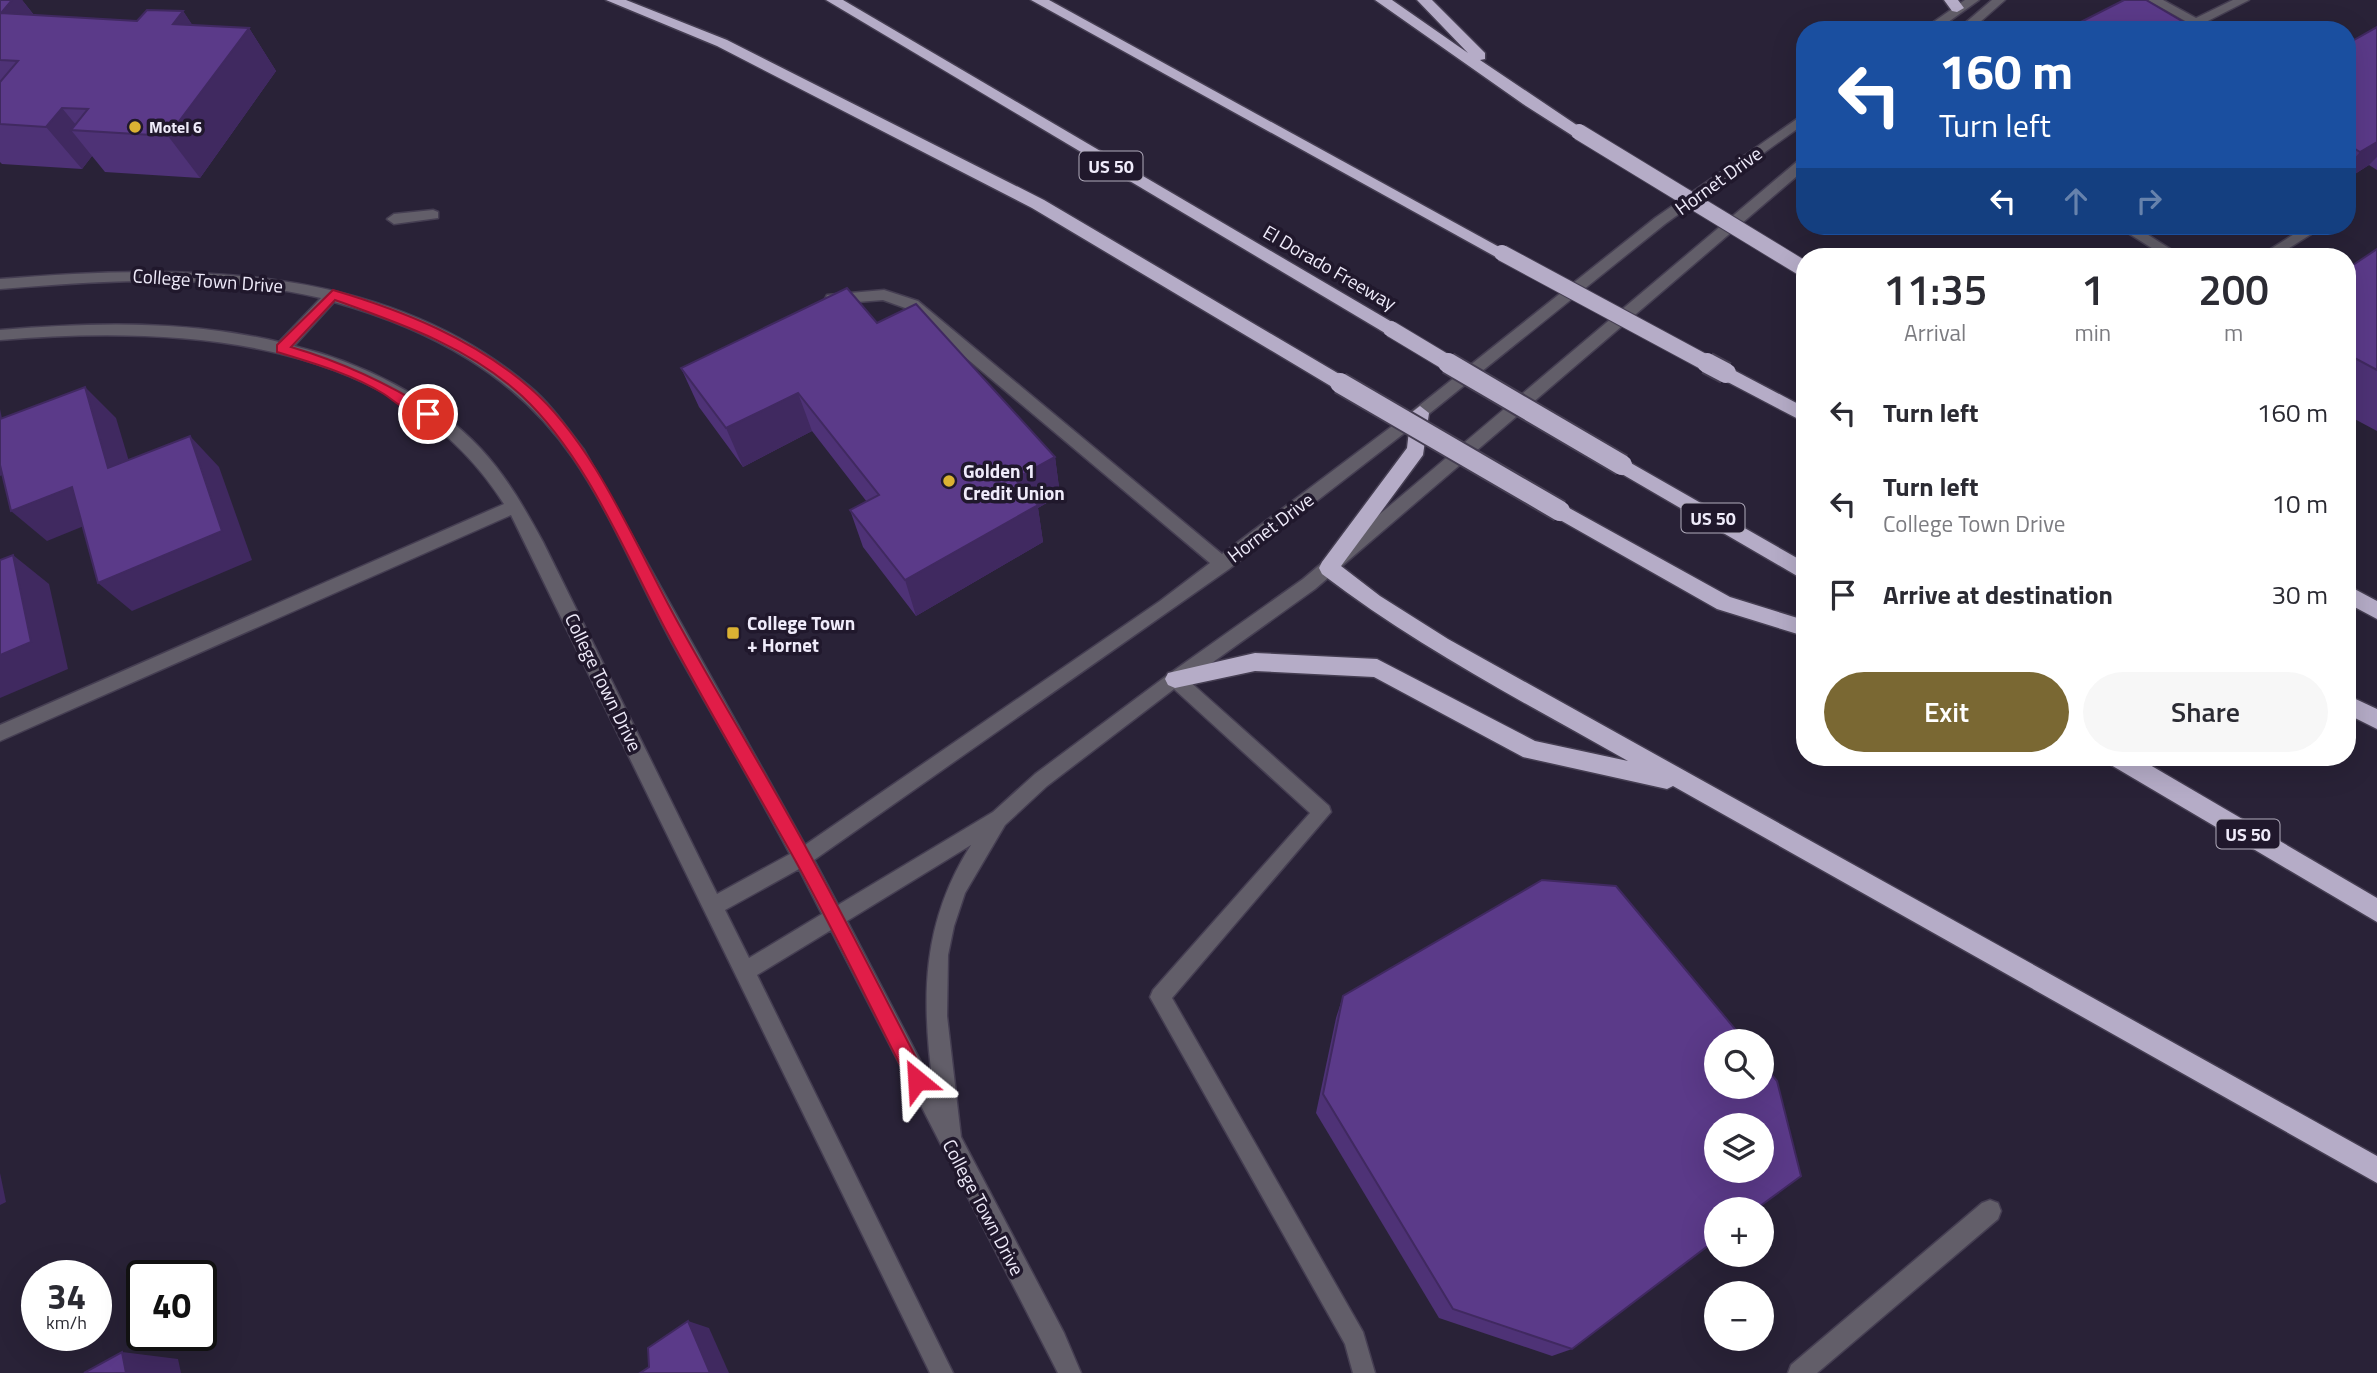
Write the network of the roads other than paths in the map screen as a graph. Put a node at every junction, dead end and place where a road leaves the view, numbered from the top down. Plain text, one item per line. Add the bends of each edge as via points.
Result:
1 (613, 0) edge
2 (833, 0) edge
3 (1038, 0) edge
4 (1382, 0) edge
5 (1424, 0) edge
6 (1973, 0) edge
7 (1999, 0) edge
8 (2154, 0) edge
9 (2243, 0) edge
10 (1954, 4) edge
11 (1937, 21) edge
12 (1974, 21) edge
13 (2192, 21) edge
14 (2200, 21) edge
15 (1528, 101) junction
16 (1796, 124) edge
17 (1796, 170) edge
18 (433, 215) dead end
19 (394, 219) dead end
20 (2139, 235) edge
21 (2302, 235) edge
22 (2161, 248) edge
23 (2280, 248) edge
24 (1796, 264) edge
25 (0, 284) edge
26 (333, 294) junction
27 (830, 299) edge
28 (0, 335) edge
29 (282, 349) junction
30 (1796, 411) edge
31 (1420, 414) junction
32 (515, 506) junction
33 (1223, 564) junction
34 (1796, 567) edge
35 (1329, 568) junction
36 (2356, 598) edge
37 (2377, 611) edge
38 (1796, 626) edge
39 (1175, 679) junction
40 (2356, 709) edge
41 (2377, 720) edge
42 (0, 733) edge
43 (2132, 766) edge
44 (1689, 784) junction
45 (1000, 818) junction
46 (803, 857) junction
47 (714, 906) junction
48 (2377, 911) edge
49 (834, 918) junction
50 (747, 970) junction
51 (953, 1149) junction
52 (2377, 1170) edge
53 (1990, 1211) dead end
54 (942, 1373) edge
55 (1070, 1373) edge
56 (1364, 1373) edge
57 (1799, 1373) edge

1 - 38 highway, bridge via 722,43 1038,204 1724,603
2 - 34 highway, El Dorado Freeway / US 50, bridge
3 - 30 highway, bridge
4 - 15 highway
5 - 15 highway
6 - 10 street
7 - 12 street
8 - 13 street
9 - 14 street
10 - 11 street
15 - 24 highway, bridge
16 - 31 street, Hornet Drive via 1660,221
17 - 35 street, Hornet Drive
18 - 19 street
20 - 22 street
21 - 23 street
25 - 26 street, College Town Drive via 112,274 180,275 282,284
26 - 29 street
26 - 46 street, College Town Drive via 461,345 497,368 555,423 604,497 674,632
27 - 33 street via 884,295 913,305
28 - 29 street, College Town Drive via 56,328 146,327 235,337
29 - 32 street, College Town Drive via 328,363 428,414 464,443
31 - 33 street, Hornet Drive
31 - 35 highway via 1416,450
32 - 42 street
32 - 47 street, College Town Drive
33 - 46 street, Hornet Drive
35 - 39 street, Hornet Drive
35 - 44 highway via 1441,645
36 - 37 highway
39 - 44 highway via 1255,662 1377,668 1531,750
39 - 45 street, Hornet Drive via 1041,780
39 - 56 street via 1322,812 1160,998 1355,1340
40 - 41 highway
43 - 48 highway, US 50
44 - 52 highway
45 - 49 street, Hornet Drive
45 - 51 street via 952,900 941,945 935,1024
46 - 47 street, Hornet Drive
46 - 49 street, College Town Drive
47 - 50 street, College Town Drive
49 - 50 street, Hornet Drive
49 - 51 street, College Town Drive
50 - 54 street, College Town Drive
51 - 55 street, College Town Drive
53 - 57 street

